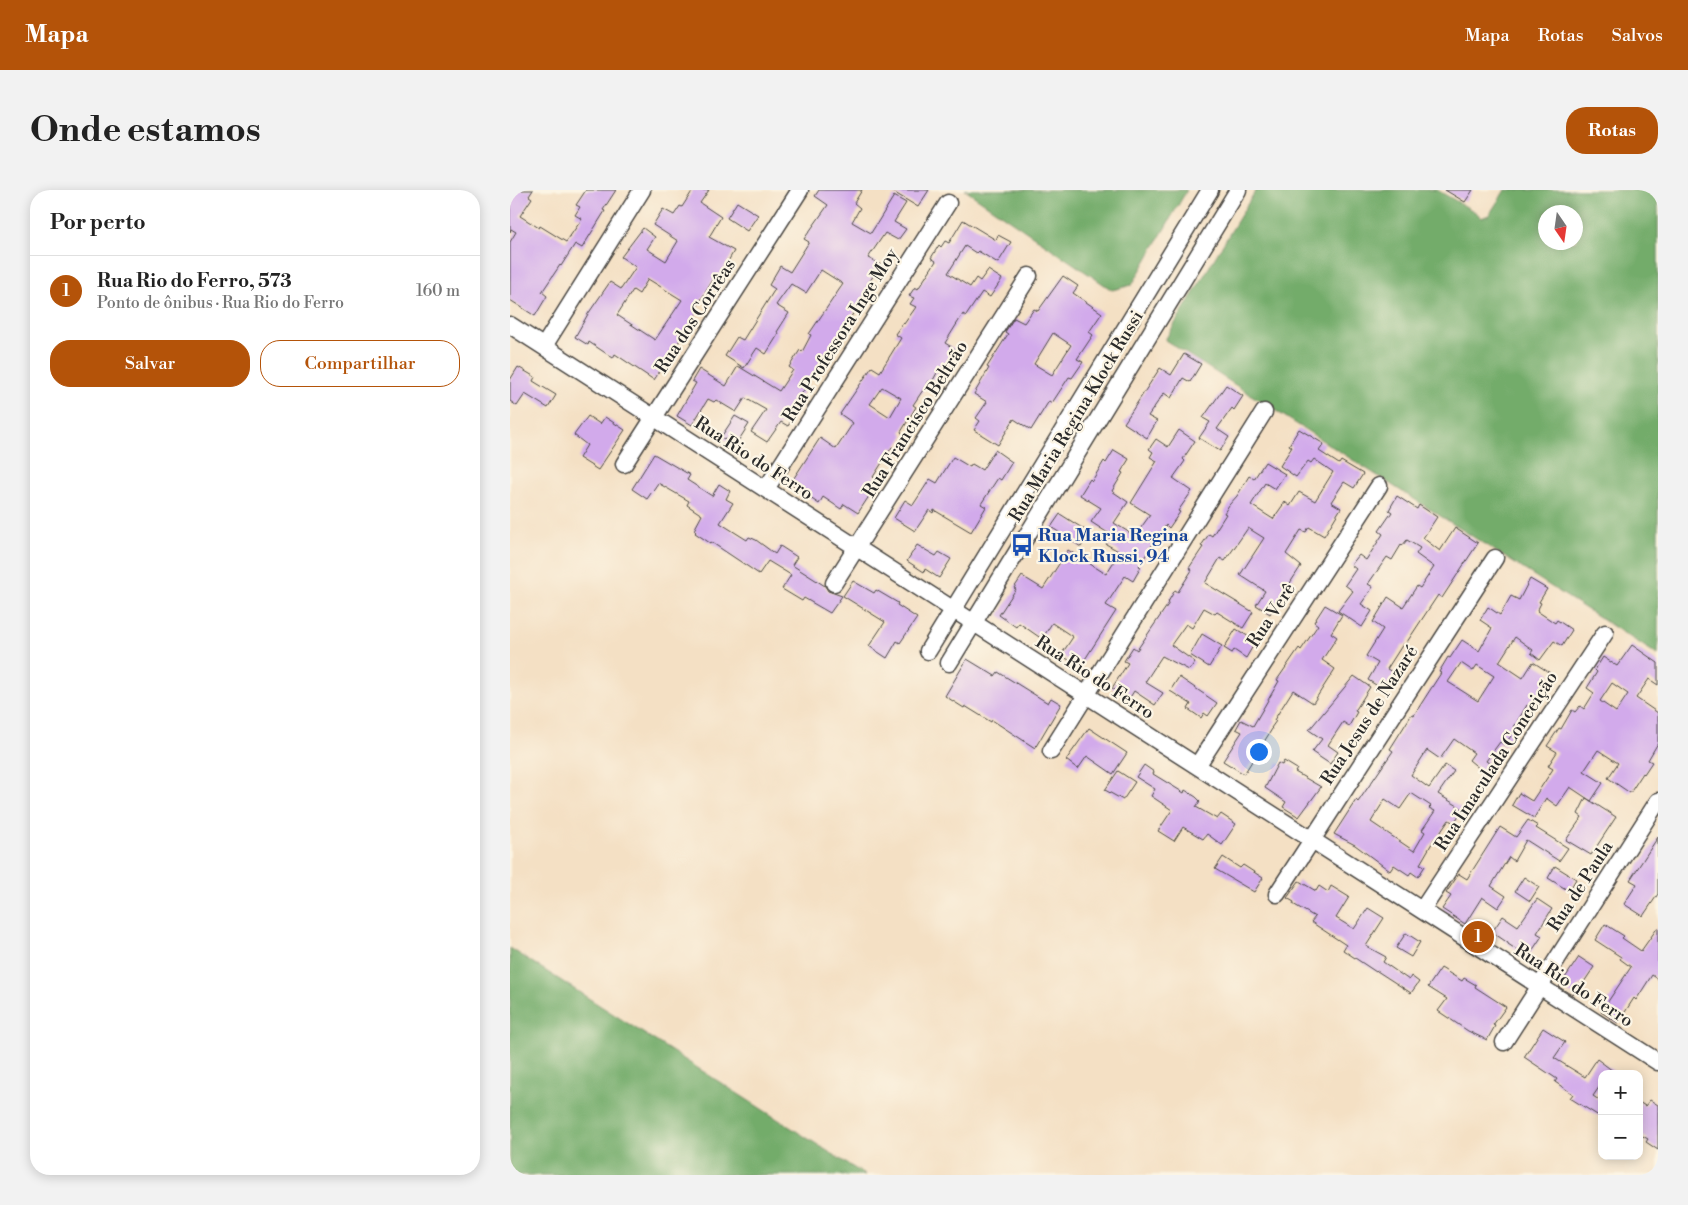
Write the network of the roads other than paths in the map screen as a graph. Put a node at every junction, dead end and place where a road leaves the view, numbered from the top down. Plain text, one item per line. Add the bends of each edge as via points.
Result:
1 (642, 190) edge
2 (800, 190) edge
3 (1210, 190) edge
4 (1238, 190) edge
5 (948, 203) dead end
6 (1029, 276) dead end
7 (510, 325) edge
8 (544, 346) junction
9 (1264, 412) dead end
10 (654, 417) junction
11 (624, 464) dead end
12 (1380, 486) dead end
13 (766, 489) junction
14 (857, 548) junction
15 (1495, 558) dead end
16 (834, 583) dead end
17 (954, 610) junction
18 (974, 623) junction
19 (1604, 633) dead end
20 (928, 651) dead end
21 (949, 663) dead end
22 (1086, 695) junction
23 (1051, 751) dead end
24 (1197, 766) junction
25 (1658, 801) edge
26 (1312, 840) junction
27 (1277, 894) dead end
28 (1422, 910) junction
29 (1540, 986) junction
30 (1504, 1042) dead end
31 (1656, 1056) edge

1 - 8 street
2 - 10 street, Rua dos Corrêas
3 - 17 street, Rua Maria Regina Klock Russi
4 - 18 street, Rua Maria Regina Klock Russi
5 - 13 street, Rua Professora Inge Moy
6 - 14 street, Rua Francisco Beltrão
7 - 8 street, Rua Rio do Ferro
8 - 10 street, Rua Rio do Ferro
9 - 22 street
10 - 11 street, Rua dos Corrêas
10 - 13 street, Rua Rio do Ferro
12 - 24 street, Rua Verê
13 - 14 street, Rua Rio do Ferro
14 - 16 street, Rua Francisco Beltrão
14 - 17 street, Rua Rio do Ferro
15 - 26 street, Rua Jesus de Nazaré
17 - 18 street, Rua Rio do Ferro
17 - 20 street, Rua Maria Regina Klock Russi
18 - 21 street, Rua Maria Regina Klock Russi
18 - 22 street, Rua Rio do Ferro
19 - 28 street, Rua Imaculada Conceição
22 - 23 street
22 - 24 street, Rua Rio do Ferro
24 - 26 street, Rua Rio do Ferro
25 - 29 street, Rua de Paula
26 - 27 street, Rua Jesus de Nazaré
26 - 28 street, Rua Rio do Ferro
28 - 29 street, Rua Rio do Ferro
29 - 30 street, Rua de Paula
29 - 31 street, Rua Rio do Ferro

